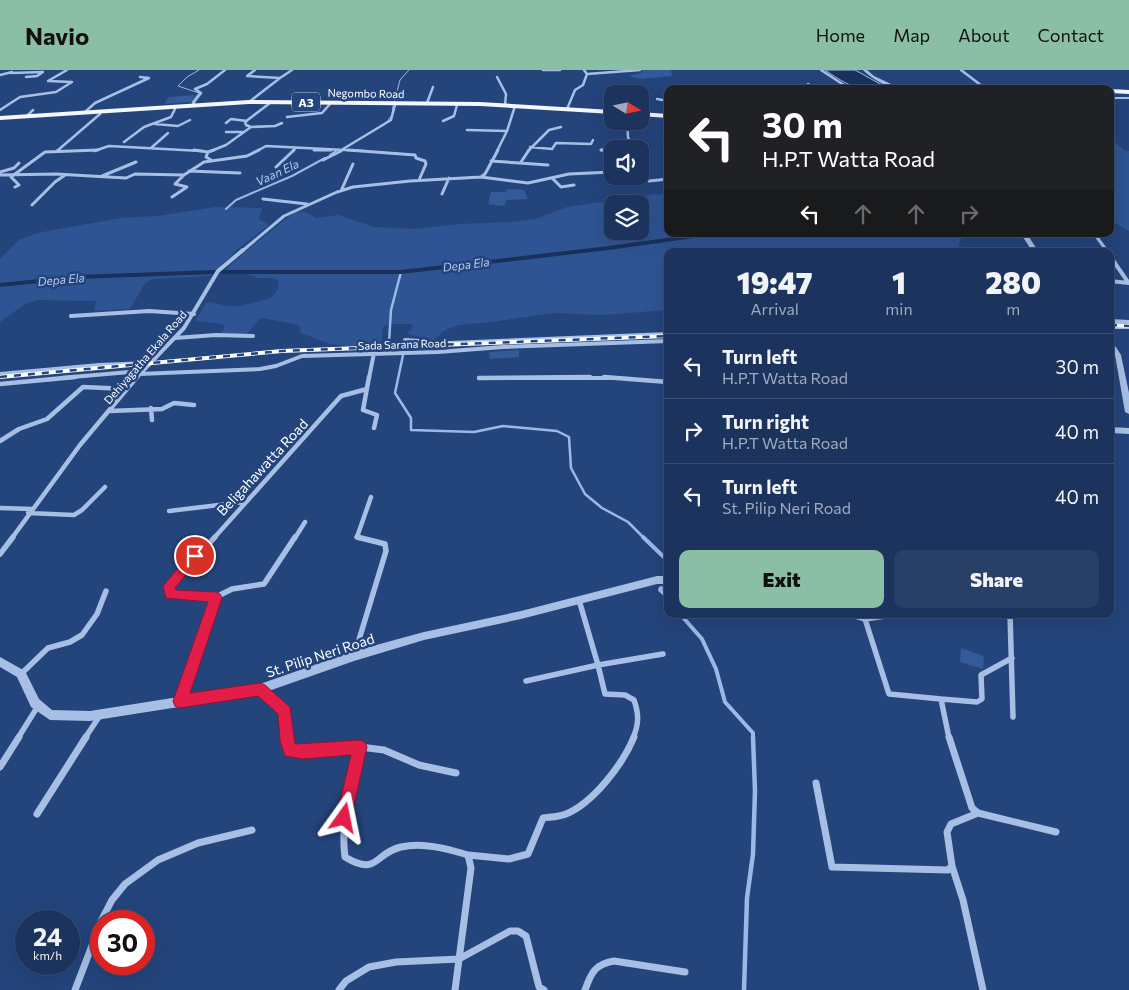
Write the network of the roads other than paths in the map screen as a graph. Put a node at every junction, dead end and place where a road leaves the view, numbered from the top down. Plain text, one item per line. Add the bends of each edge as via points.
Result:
1 (15, 70) edge
2 (67, 70) edge
3 (225, 70) edge
4 (255, 70) edge
5 (292, 70) edge
6 (543, 70) edge
7 (560, 70) edge
8 (584, 70) edge
9 (640, 70) edge
10 (821, 70) edge
11 (865, 70) edge
12 (961, 70) edge
13 (10, 73) junction
14 (587, 74) junction
15 (0, 75) edge
16 (26, 77) dead end
17 (140, 77) dead end
18 (497, 77) dead end
19 (280, 78) junction
20 (844, 85) edge
21 (891, 85) edge
22 (979, 85) edge
23 (433, 87) dead end
24 (1114, 92) edge
25 (1129, 93) edge
26 (1114, 98) edge
27 (1129, 98) edge
28 (657, 99) dead end
29 (664, 100) edge
30 (248, 102) junction
31 (270, 103) junction
32 (427, 103) junction
33 (330, 104) junction
34 (194, 105) junction
35 (395, 105) junction
36 (457, 105) junction
37 (505, 105) junction
38 (515, 106) junction
39 (175, 109) junction
40 (567, 109) junction
41 (0, 110) edge
42 (33, 110) dead end
43 (604, 112) edge
44 (604, 112) edge
45 (84, 113) junction
46 (100, 114) junction
47 (28, 115) junction
48 (649, 115) edge
49 (664, 116) edge
50 (287, 117) dead end
51 (1, 119) edge
52 (190, 120) dead end
53 (247, 121) junction
54 (443, 121) dead end
55 (226, 123) dead end
56 (282, 123) dead end
57 (152, 124) junction
58 (561, 126) dead end
59 (251, 127) junction
60 (467, 130) dead end
61 (507, 131) junction
62 (226, 132) dead end
63 (243, 132) junction
64 (168, 133) dead end
65 (593, 140) dead end
66 (124, 142) dead end
67 (530, 146) junction
68 (150, 148) junction
69 (295, 148) junction
70 (343, 149) junction
71 (57, 151) junction
72 (208, 152) junction
73 (323, 160) dead end
74 (212, 161) junction
75 (490, 161) junction
76 (136, 162) dead end
77 (521, 162) junction
78 (19, 163) dead end
79 (353, 164) dead end
80 (548, 165) dead end
81 (276, 167) dead end
82 (189, 171) junction
83 (604, 172) edge
84 (240, 173) dead end
85 (0, 174) edge
86 (14, 174) junction
87 (66, 174) junction
88 (184, 175) junction
89 (102, 176) junction
90 (481, 177) junction
91 (449, 178) junction
92 (552, 178) junction
93 (664, 179) edge
94 (419, 180) junction
95 (649, 181) dead end
96 (574, 185) dead end
97 (15, 187) dead end
98 (341, 190) junction
99 (442, 194) dead end
100 (172, 197) dead end
101 (263, 199) dead end
102 (307, 204) junction
103 (32, 205) dead end
104 (1026, 237) edge
105 (1097, 237) edge
106 (1033, 248) edge
107 (1104, 248) edge
108 (1114, 262) edge
109 (1114, 281) edge
110 (1128, 283) edge
111 (194, 314) junction
112 (71, 316) dead end
113 (1114, 321) edge
114 (1129, 322) edge
115 (1114, 327) edge
116 (1129, 327) edge
117 (664, 334) edge
118 (253, 336) dead end
119 (174, 338) junction
120 (405, 340) dead end
121 (664, 341) edge
122 (1114, 348) edge
123 (374, 353) junction
124 (148, 363) junction
125 (140, 372) junction
126 (0, 374) edge
127 (479, 378) dead end
128 (664, 382) edge
129 (0, 384) edge
130 (127, 389) junction
131 (367, 389) junction
132 (194, 405) dead end
133 (151, 408) junction
134 (109, 411) junction
135 (1129, 412) edge
136 (152, 420) dead end
137 (374, 428) dead end
138 (1114, 430) edge
139 (1129, 430) edge
140 (0, 441) edge
141 (105, 488) dead end
142 (370, 497) dead end
143 (245, 502) junction
144 (0, 508) edge
145 (30, 511) junction
146 (169, 511) dead end
147 (305, 522) dead end
148 (0, 554) edge
149 (664, 580) edge
150 (106, 591) dead end
151 (216, 598) junction
152 (579, 600) junction
153 (862, 618) edge
154 (872, 618) edge
155 (1010, 618) edge
156 (865, 619) junction
157 (663, 654) dead end
158 (354, 656) junction
159 (1012, 658) junction
160 (0, 662) edge
161 (598, 665) junction
162 (21, 674) junction
163 (526, 681) dead end
164 (260, 689) junction
165 (941, 700) junction
166 (180, 701) junction
167 (38, 706) junction
168 (102, 714) junction
169 (1013, 717) dead end
170 (360, 747) junction
171 (0, 767) edge
172 (456, 773) dead end
173 (816, 784) dead end
174 (978, 813) junction
175 (37, 814) dead end
176 (252, 830) dead end
177 (1056, 832) dead end
178 (468, 855) junction
179 (952, 866) junction
180 (107, 910) edge
181 (90, 950) edge
182 (459, 958) junction
183 (685, 972) dead end
184 (75, 990) edge
185 (339, 990) edge
186 (454, 990) edge
187 (544, 990) edge
188 (585, 990) edge
189 (983, 990) edge

1 - 13 street
2 - 41 street via 48,80 72,82 67,86 49,95 25,95
3 - 34 street via 195,89 202,93
4 - 19 street via 248,76
5 - 19 street
6 - 7 street
8 - 14 street
9 - 14 street
10 - 20 street
11 - 21 street
12 - 22 street
13 - 15 street
13 - 16 street via 43,72
14 - 40 street via 584,85 575,90
17 - 45 street via 149,78 95,102
18 - 37 street via 506,90 508,99
19 - 30 street
23 - 32 street
24 - 25 highway
26 - 27 street
28 - 29 street
30 - 32 highway, Negombo Road / A3
30 - 34 highway, Negombo Road / A3
31 - 33 highway, Negombo Road / A3
31 - 39 highway, Negombo Road / A3
31 - 53 street
32 - 37 highway, Negombo Road / A3
33 - 35 highway, Negombo Road / A3
33 - 50 street via 322,113
34 - 45 highway, Negombo Road / A3
35 - 36 highway, Negombo Road / A3
35 - 70 street via 391,120
36 - 38 highway, Negombo Road / A3
36 - 54 street via 454,116
37 - 38 highway, Negombo Road / A3
38 - 40 highway, Negombo Road / A3
38 - 44 highway, Negombo Road / A3
38 - 61 street
39 - 46 highway, Negombo Road / A3
39 - 57 street via 171,117
40 - 43 highway, Negombo Road / A3
42 - 47 street
45 - 47 highway, Negombo Road / A3
46 - 51 highway, Negombo Road / A3
46 - 71 street
47 - 51 highway, Negombo Road / A3
48 - 49 highway
52 - 57 street via 178,126
53 - 55 street via 231,119
53 - 59 street via 245,124
56 - 59 street
57 - 66 street
58 - 67 street via 546,131
59 - 63 street
60 - 61 street
61 - 75 street
62 - 63 street
63 - 72 street via 226,145
64 - 68 street
65 - 67 street via 591,144 556,143 552,149
67 - 77 street
68 - 71 street
68 - 72 street
69 - 70 street
69 - 74 street via 263,147 247,156
69 - 81 street
70 - 73 street
70 - 94 street via 415,155 426,164
71 - 86 street via 42,152
72 - 74 street via 206,157
74 - 82 street
75 - 77 street
75 - 90 street
76 - 89 street
77 - 80 street
78 - 85 street
79 - 98 street
82 - 84 street
82 - 88 street
83 - 92 street, Dehiyagatha Ekala Road
85 - 86 street
86 - 87 street
86 - 97 street via 11,179 19,185
87 - 89 street
87 - 103 street via 53,182 42,198
88 - 89 street
88 - 100 street via 175,184 187,187
90 - 91 street, Dehiyagatha Ekala Road
90 - 92 street, Dehiyagatha Ekala Road via 528,183
91 - 94 street, Dehiyagatha Ekala Road
91 - 99 street
92 - 96 street via 562,187
93 - 95 street
94 - 98 street, Dehiyagatha Ekala Road
98 - 102 street, Dehiyagatha Ekala Road
101 - 102 street
102 - 111 street, Dehiyagatha Ekala Road via 284,216 218,271
104 - 106 street
105 - 107 street
108 - 110 street
109 - 110 street
111 - 112 street via 149,311
111 - 119 street, Dehiyagatha Ekala Road
113 - 114 street
115 - 116 street
117 - 120 street via 450,343
118 - 119 street
119 - 124 street, Dehiyagatha Ekala Road
121 - 123 street, Sada Sarana Road
122 - 135 street
123 - 125 street, Sada Sarana Road via 302,356 260,369
123 - 131 street
124 - 125 street, Dehiyagatha Ekala Road
124 - 126 street
125 - 129 street, Sada Sarana Road
125 - 130 street, Dehiyagatha Ekala Road
127 - 128 street via 603,377
130 - 134 street, Dehiyagatha Ekala Road
130 - 140 street via 82,387 47,419 19,429
131 - 137 street via 363,410 376,415
131 - 143 street, Beligahawatta Road via 344,394 338,399
132 - 133 street via 174,403 162,409
133 - 134 street
133 - 136 street
134 - 145 street, Dehiyagatha Ekala Road
138 - 139 street
141 - 145 street via 74,515
142 - 158 street via 357,537 385,544 386,551
143 - 146 street
143 - 151 street, Beligahawatta Road via 169,586 170,595
144 - 145 street
145 - 148 street, Dehiyagatha Ekala Road
147 - 151 street via 264,584 228,589
149 - 152 street, St. Pilip Neri Road
150 - 162 street via 97,614 82,635 48,648
151 - 166 street
152 - 158 street, St. Pilip Neri Road via 424,636
152 - 161 street
153 - 156 street
154 - 156 street
155 - 159 street
156 - 165 street via 889,694
157 - 161 street
158 - 164 street, St. Pilip Neri Road
159 - 165 street via 981,675 982,699 977,702
159 - 169 street
160 - 162 street
161 - 163 street
161 - 178 street via 605,694 627,695 634,700 640,716 635,739 613,772 576,807 565,814 543,818 528,854 509,859
162 - 167 street
164 - 166 street, St. Pilip Neri Road
164 - 170 street via 285,711 290,751
165 - 174 street via 958,771 972,808
166 - 168 street, St. Pilip Neri Road
167 - 168 street, St. Pilip Neri Road via 50,715
167 - 171 street
168 - 175 street
170 - 172 street via 384,750 419,765
170 - 178 street via 344,818 345,857 365,866 398,847 410,846
173 - 179 street via 832,867 948,870
174 - 177 street
174 - 179 street via 951,824 947,832
176 - 180 street via 198,843 158,860 124,884
178 - 182 street via 471,868
179 - 189 street via 964,900
181 - 184 street
182 - 185 street via 369,967 346,981
182 - 186 street
182 - 187 street via 510,931 518,931 526,936 539,987
183 - 188 street via 602,962 594,968

